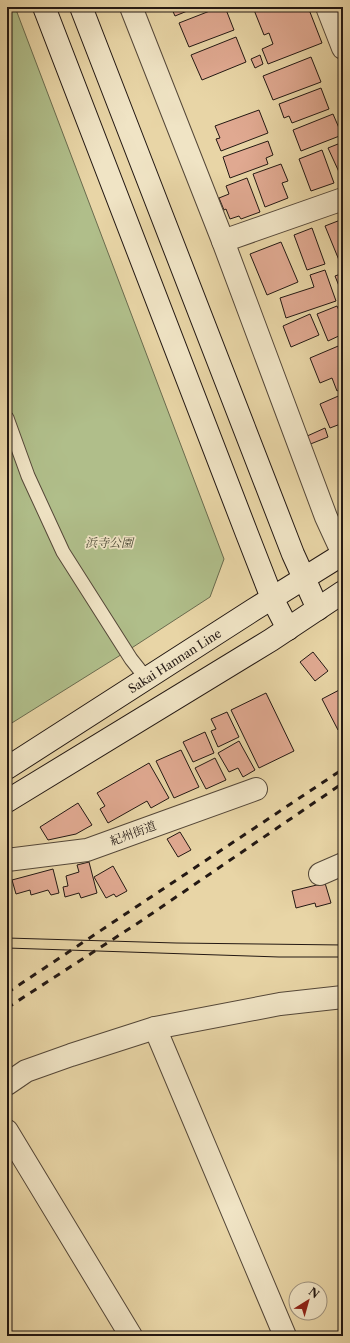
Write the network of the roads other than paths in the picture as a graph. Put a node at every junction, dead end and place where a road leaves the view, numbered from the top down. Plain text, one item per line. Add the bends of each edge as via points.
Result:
1 (44, 7) edge
2 (81, 7) edge
3 (132, 7) edge
4 (327, 7) edge
5 (343, 48) edge
6 (343, 199) edge
7 (223, 241) junction
8 (7, 418) edge
9 (343, 554) edge
10 (303, 579) junction
11 (343, 592) edge
12 (272, 598) junction
13 (318, 610) junction
14 (288, 629) junction
15 (146, 678) junction
16 (7, 768) edge
17 (256, 789) dead end
18 (7, 801) edge
19 (7, 860) edge
20 (343, 864) edge
21 (320, 874) dead end
22 (342, 998) edge
23 (155, 1028) junction
24 (7, 1084) edge
25 (7, 1131) edge
26 (131, 1336) edge
27 (285, 1336) edge

1 - 12 street
2 - 10 street
3 - 7 street
4 - 5 street
6 - 7 street
7 - 9 street via 326,517
8 - 15 lane via 28,476 63,552 131,659
9 - 10 street, Sakai Hannan Line
10 - 12 street, Sakai Hannan Line
10 - 13 street
11 - 13 street
12 - 14 street
12 - 15 street, Sakai Hannan Line
13 - 14 street
14 - 18 street
15 - 16 street, Sakai Hannan Line
17 - 19 street, 紀州街道 via 87,850
20 - 21 street
22 - 23 street via 280,1004
23 - 24 street via 26,1071
23 - 27 street
25 - 26 street

